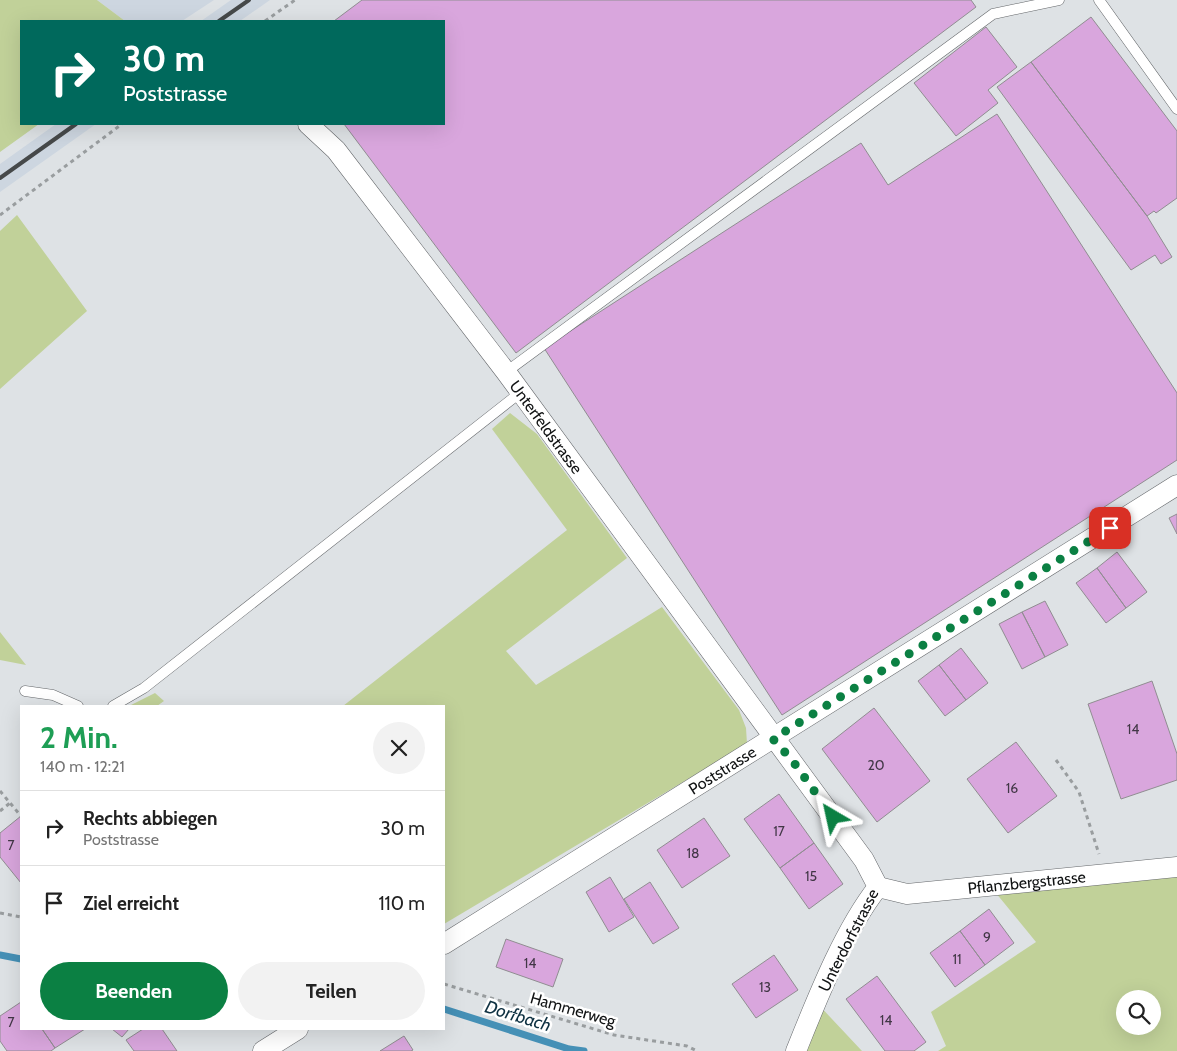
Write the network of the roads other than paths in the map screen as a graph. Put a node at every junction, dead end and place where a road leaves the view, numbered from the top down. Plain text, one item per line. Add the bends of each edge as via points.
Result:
1 (1059, 0) edge
2 (1099, 0) edge
3 (1177, 109) edge
4 (309, 125) edge
5 (506, 372) junction
6 (521, 392) junction
7 (1177, 485) edge
8 (25, 691) dead end
9 (76, 705) edge
10 (115, 705) edge
11 (773, 739) junction
12 (1177, 867) edge
13 (878, 887) junction
14 (445, 943) edge
15 (296, 1030) edge
16 (264, 1051) edge
17 (796, 1051) edge

1 - 5 lane via 993,14
2 - 3 lane
4 - 5 street, Unterfeldstrasse via 336,150
5 - 6 street, Unterfeldstrasse
6 - 10 lane via 144,688
6 - 11 street, Unterfeldstrasse
7 - 11 street, Poststrasse
8 - 9 lane via 53,695
11 - 13 street, Unterdorfstrasse via 792,760 864,860
11 - 14 street, Poststrasse
12 - 13 street, Pflanzbergstrasse via 907,894
13 - 17 street, Unterdorfstrasse via 863,906
15 - 16 street

